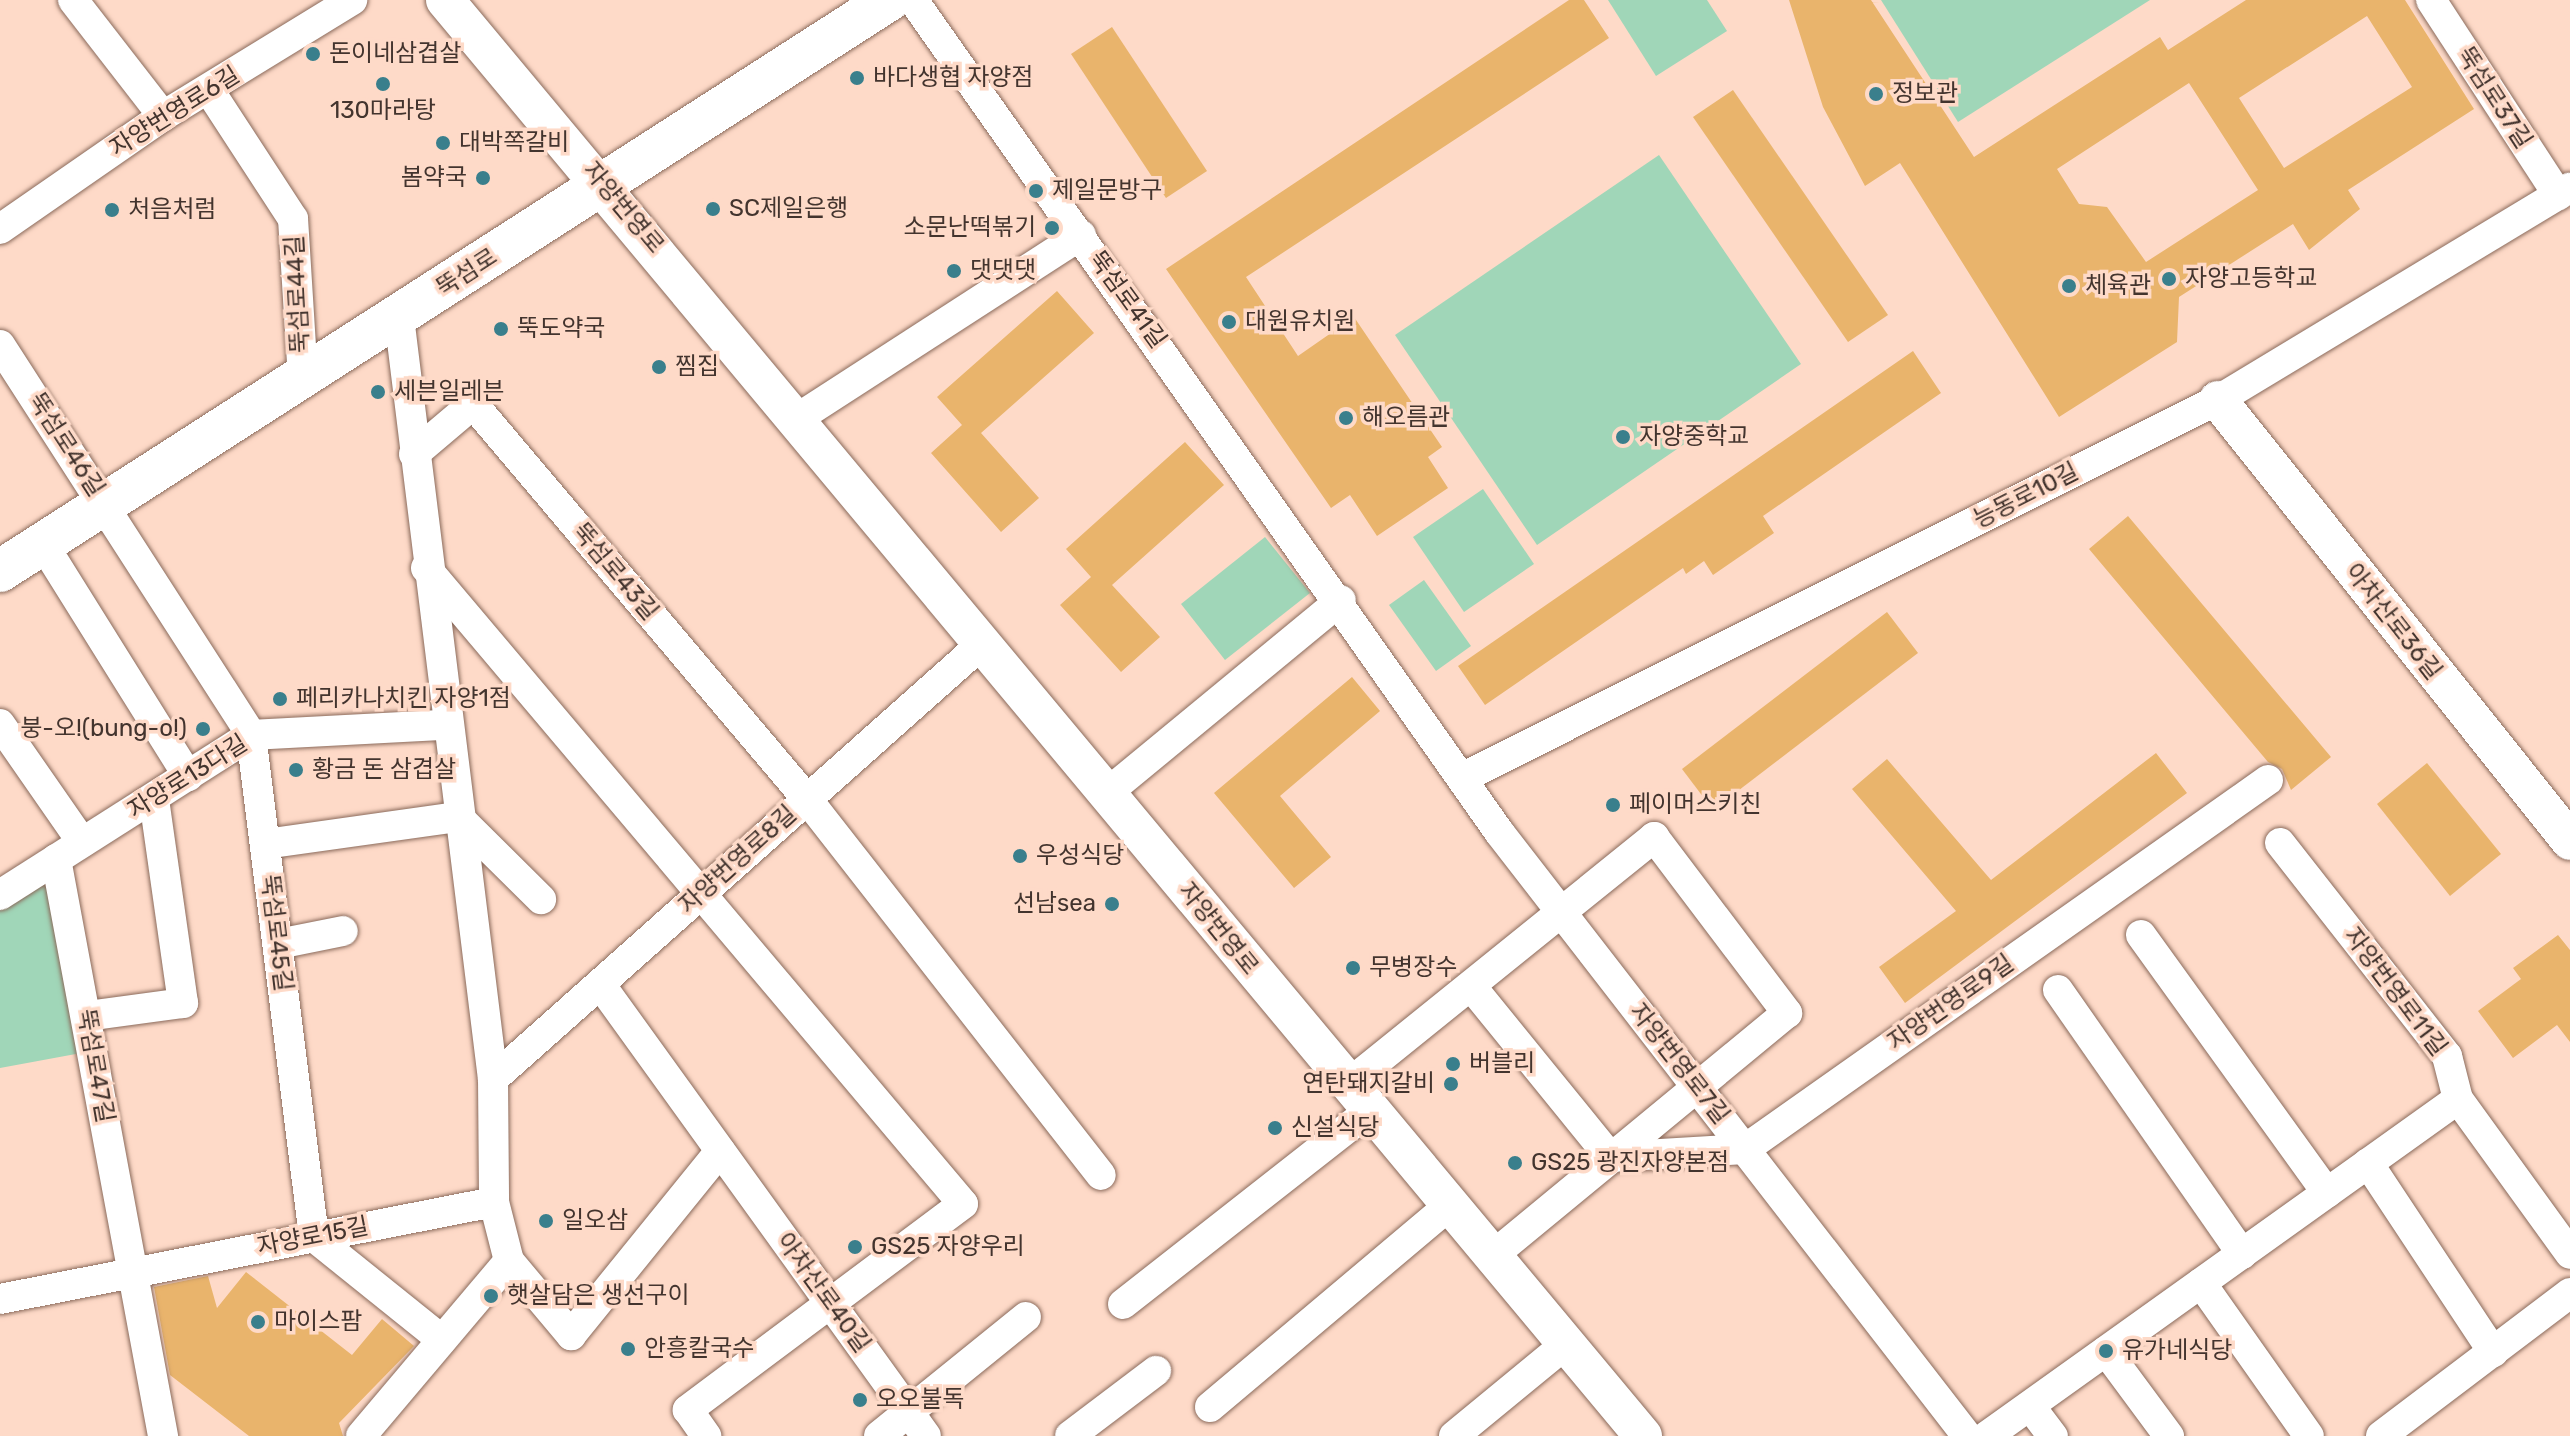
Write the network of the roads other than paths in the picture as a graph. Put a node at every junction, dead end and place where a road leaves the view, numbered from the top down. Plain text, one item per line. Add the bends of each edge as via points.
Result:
1 (73, 0) edge
2 (352, 0) edge
3 (445, 0) edge
4 (889, 0) edge
5 (913, 0) edge
6 (2431, 0) edge
7 (209, 90) junction
8 (163, 116) junction
9 (605, 185) junction
10 (2564, 191) edge
11 (0, 229) edge
12 (1081, 235) junction
13 (399, 317) junction
14 (0, 345) edge
15 (303, 379) junction
16 (2218, 400) junction
17 (798, 418) junction
18 (414, 454) junction
19 (106, 505) junction
20 (43, 544) junction
21 (426, 568) junction
22 (0, 571) edge
23 (1341, 600) junction
24 (984, 642) junction
25 (0, 724) edge
26 (445, 725) junction
27 (251, 735) junction
28 (188, 776) junction
29 (1466, 776) junction
30 (2268, 780) dead end
31 (1107, 793) junction
32 (154, 798) junction
33 (807, 799) junction
34 (458, 817) junction
35 (2570, 841) edge
36 (82, 842) junction
37 (2280, 843) dead end
38 (265, 844) junction
39 (56, 859) junction
40 (701, 894) junction
41 (0, 895) edge
42 (541, 899) dead end
43 (1562, 912) junction
44 (343, 931) dead end
45 (2141, 935) dead end
46 (278, 944) junction
47 (600, 984) junction
48 (1471, 986) junction
49 (2058, 990) dead end
50 (87, 1016) junction
51 (493, 1079) junction
52 (1696, 1086) junction
53 (1358, 1098) junction
54 (2458, 1099) junction
55 (1745, 1149) junction
56 (720, 1151) junction
57 (1610, 1157) junction
58 (2368, 1163) junction
59 (1101, 1175) dead end
60 (2327, 1193) junction
61 (494, 1202) junction
62 (1449, 1206) junction
63 (314, 1237) junction
64 (2242, 1254) junction
65 (2570, 1254) edge
66 (1492, 1256) junction
67 (509, 1261) junction
68 (133, 1273) junction
69 (2201, 1283) junction
70 (2570, 1293) edge
71 (0, 1299) edge
72 (1123, 1304) dead end
73 (833, 1307) junction
74 (1026, 1317) dead end
75 (442, 1340) junction
76 (1566, 1344) junction
77 (2106, 1351) junction
78 (2493, 1352) junction
79 (1156, 1371) dead end
80 (2030, 1406) junction
81 (1210, 1407) dead end
82 (918, 1425) edge
83 (163, 1436) edge
84 (361, 1436) edge
85 (706, 1436) edge
86 (879, 1436) edge
87 (1070, 1436) edge
88 (1454, 1436) edge
89 (1643, 1436) edge
90 (1967, 1436) edge
91 (1987, 1436) edge
92 (2053, 1436) edge
93 (2169, 1436) edge
94 (2309, 1436) edge
95 (2381, 1436) edge

1 - 8 street
2 - 7 street, 자양번영로6길
3 - 9 street, 자양번영로
4 - 9 main road, 뚝섬로
5 - 12 street, 뚝섬로41길
6 - 10 street, 뚝섬로37길
7 - 8 street, 자양번영로6길
7 - 15 street, 뚝섬로44길 via 293,219
8 - 11 street, 자양번영로6길
9 - 13 main road, 뚝섬로
9 - 17 street, 자양번영로
10 - 16 street, 능동로10길
12 - 17 street
12 - 23 street, 뚝섬로41길
13 - 15 main road, 뚝섬로
13 - 18 street
14 - 19 street, 뚝섬로46길
15 - 19 main road, 뚝섬로
16 - 29 street, 능동로10길
16 - 35 street, 아차산로36길
17 - 24 street, 자양번영로
18 - 21 street
18 - 33 street, 뚝섬로43길 via 473,404
19 - 20 main road, 뚝섬로
19 - 27 street, 뚝섬로45길
20 - 22 main road, 뚝섬로
20 - 28 street
21 - 26 street
21 - 40 street
23 - 29 street, 뚝섬로41길
23 - 31 street
24 - 31 street, 자양번영로
24 - 33 street, 자양번영로8길
25 - 36 street
26 - 27 street, 자양로13다길
26 - 34 street
27 - 28 street, 자양로13다길
27 - 38 street, 뚝섬로45길
28 - 32 street, 자양로13다길
29 - 43 street, 자양번영로7길
30 - 55 street, 자양번영로9길
31 - 53 street, 자양번영로
32 - 36 street, 자양로13다길
32 - 50 street via 183,1003
33 - 40 street, 자양번영로8길
33 - 59 street
34 - 38 street
34 - 42 street
34 - 51 street
36 - 39 street, 자양로13다길
37 - 54 street, 자양번영로11길 via 2447,1056
38 - 46 street, 뚝섬로45길
39 - 41 street, 자양로13다길
39 - 50 street, 뚝섬로47길
40 - 47 street, 자양번영로8길
40 - 73 street via 963,1204
43 - 48 street
43 - 52 street, 자양번영로7길
43 - 52 street via 1654,837 1787,1013
44 - 46 street
45 - 60 street
46 - 63 street, 뚝섬로45길
47 - 51 street, 자양번영로8길
47 - 56 street, 아차산로40길
48 - 53 street
48 - 57 street
49 - 64 street
50 - 68 street, 뚝섬로47길
51 - 61 street
52 - 55 street, 자양번영로7길
52 - 57 street
53 - 62 street, 자양번영로
53 - 72 street
54 - 58 street
54 - 65 street
55 - 57 street
55 - 90 street, 자양번영로7길
56 - 67 street via 571,1335
56 - 73 street, 아차산로40길
57 - 66 street
58 - 60 street
58 - 78 street
60 - 64 street
61 - 63 street, 자양로15길
61 - 67 street
62 - 66 street, 자양번영로
62 - 81 street
63 - 68 street, 자양로15길
63 - 75 street
64 - 69 street
66 - 76 street, 자양번영로
67 - 75 street
68 - 71 street
68 - 83 street, 뚝섬로47길
69 - 77 street
69 - 94 street
70 - 78 street
73 - 82 street, 아차산로40길
73 - 85 street via 688,1410
74 - 82 street
75 - 84 street
76 - 88 street
76 - 89 street, 자양번영로
77 - 80 street
77 - 93 street
78 - 95 street
79 - 87 street
80 - 91 street
80 - 92 street
82 - 86 street

